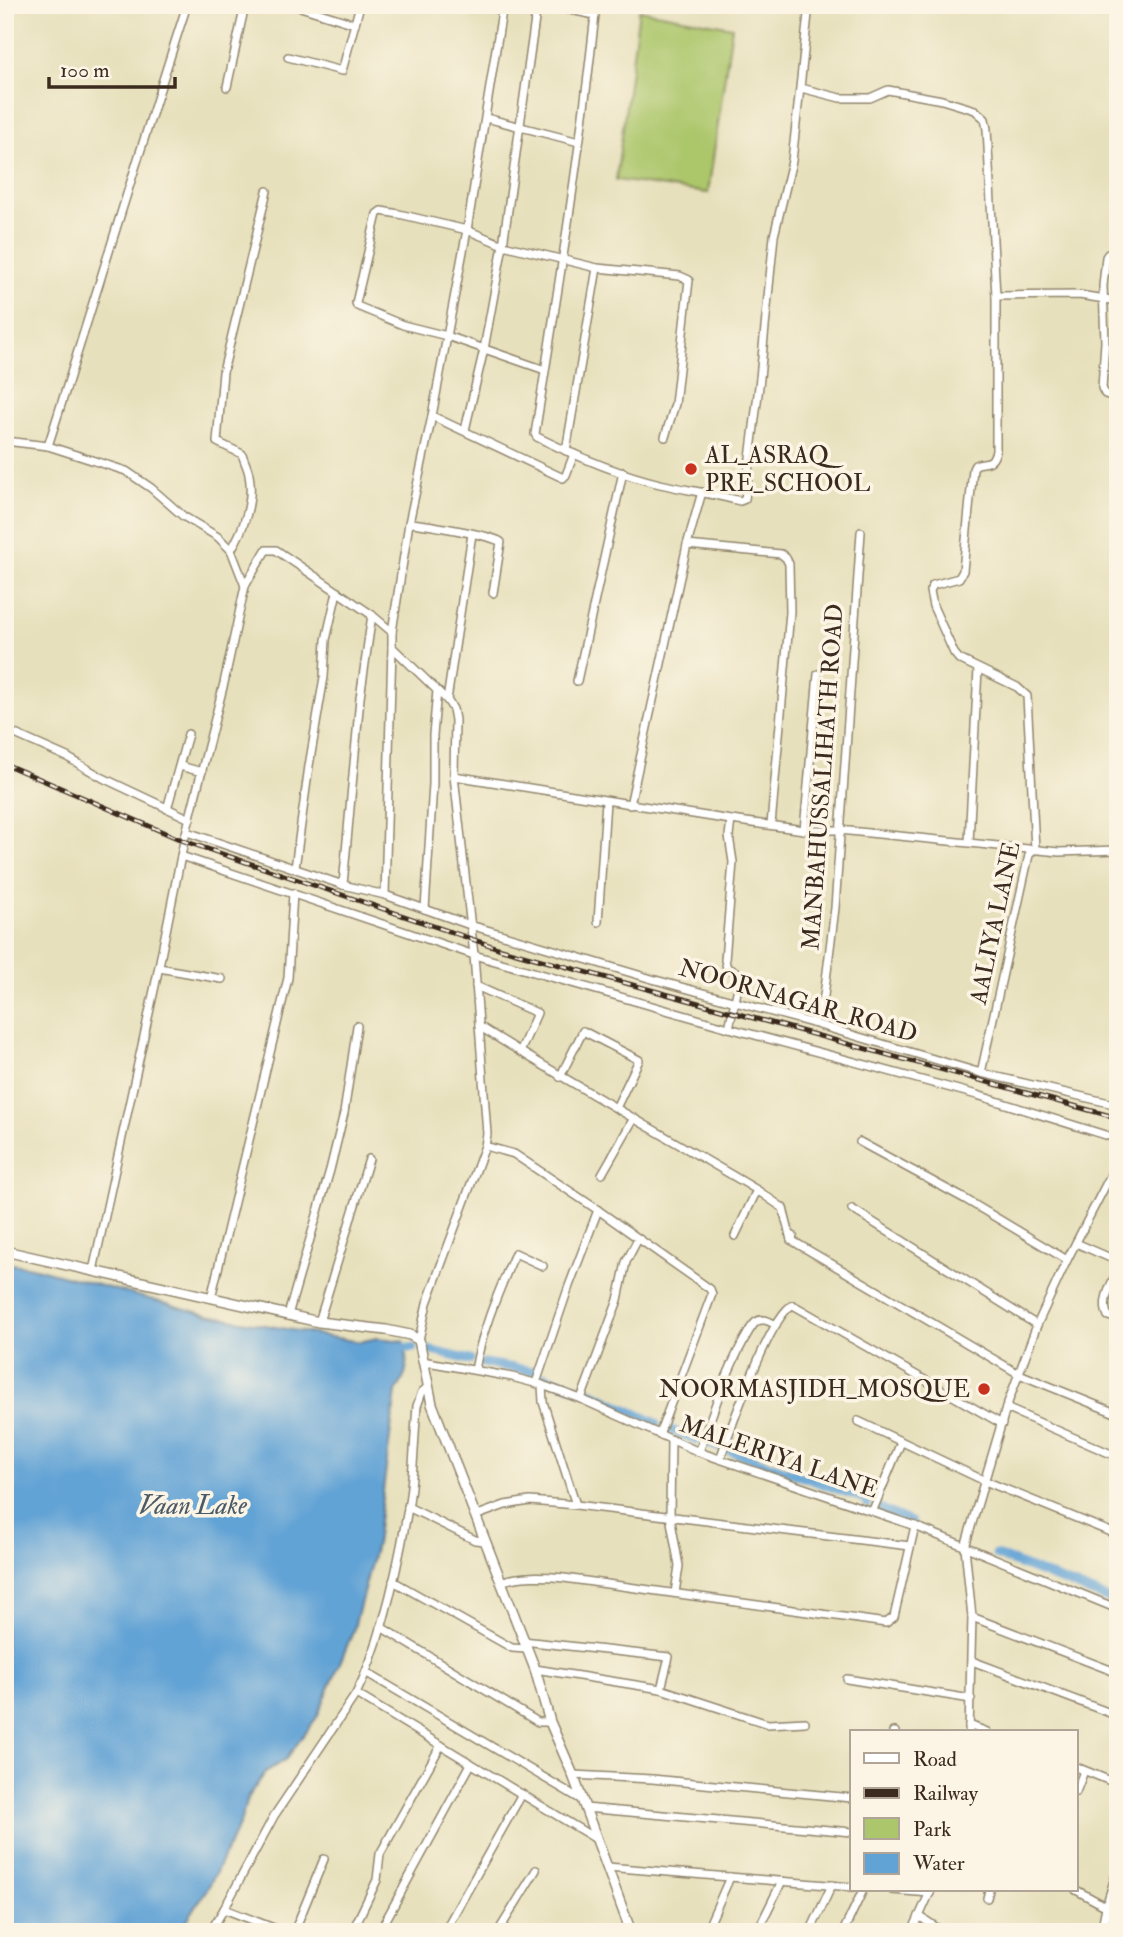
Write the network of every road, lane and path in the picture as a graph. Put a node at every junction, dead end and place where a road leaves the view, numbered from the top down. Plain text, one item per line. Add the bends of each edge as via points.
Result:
1 (187, 5) edge
2 (245, 5) edge
3 (294, 5) edge
4 (360, 5) edge
5 (503, 5) edge
6 (537, 5) edge
7 (546, 5) edge
8 (596, 5) edge
9 (809, 5) edge
10 (595, 15) junction
11 (355, 24) junction
12 (288, 57) dead end
13 (227, 87) dead end
14 (801, 88) junction
15 (486, 118) junction
16 (521, 127) junction
17 (579, 142) junction
18 (267, 191) dead end
19 (467, 230) junction
20 (503, 246) junction
21 (1118, 254) edge
22 (562, 258) junction
23 (597, 268) junction
24 (996, 296) junction
25 (1104, 298) junction
26 (1118, 300) edge
27 (447, 336) junction
28 (484, 349) junction
29 (545, 370) junction
30 (1118, 398) edge
31 (432, 416) junction
32 (465, 430) junction
33 (665, 437) dead end
34 (5, 441) edge
35 (48, 446) junction
36 (570, 453) junction
37 (623, 472) junction
38 (702, 492) junction
39 (409, 523) junction
40 (861, 531) dead end
41 (472, 534) junction
42 (688, 545) junction
43 (231, 550) junction
44 (244, 586) junction
45 (337, 592) junction
46 (492, 593) dead end
47 (372, 615) junction
48 (392, 632) junction
49 (392, 648) junction
50 (978, 668) junction
51 (818, 674) dead end
52 (577, 681) dead end
53 (437, 691) junction
54 (447, 700) junction
55 (6, 730) edge
56 (188, 734) dead end
57 (180, 766) junction
58 (201, 772) junction
59 (454, 776) junction
60 (606, 801) junction
61 (630, 805) junction
62 (167, 809) junction
63 (190, 818) junction
64 (731, 820) junction
65 (771, 825) junction
66 (804, 830) junction
67 (839, 830) junction
68 (187, 832) junction
69 (969, 842) junction
70 (1035, 849) junction
71 (1118, 850) edge
72 (181, 856) junction
73 (295, 868) junction
74 (343, 885) junction
75 (293, 893) junction
76 (385, 895) junction
77 (425, 909) junction
78 (598, 922) dead end
79 (470, 925) junction
80 (474, 955) junction
81 (159, 968) junction
82 (222, 979) dead end
83 (476, 986) junction
84 (735, 1001) junction
85 (812, 1023) junction
86 (357, 1026) dead end
87 (479, 1026) junction
88 (729, 1028) junction
89 (520, 1052) junction
90 (981, 1073) junction
91 (560, 1077) junction
92 (1118, 1105) edge
93 (616, 1108) junction
94 (634, 1118) junction
95 (1118, 1139) edge
96 (860, 1142) dead end
97 (485, 1146) junction
98 (369, 1159) dead end
99 (1118, 1161) edge
100 (602, 1174) dead end
101 (757, 1190) junction
102 (852, 1209) dead end
103 (598, 1210) junction
104 (735, 1236) dead end
105 (638, 1239) junction
106 (1076, 1243) junction
107 (5, 1251) edge
108 (1067, 1260) junction
109 (543, 1266) dead end
110 (1118, 1266) edge
111 (93, 1271) junction
112 (211, 1298) junction
113 (288, 1315) junction
114 (1118, 1319) edge
115 (319, 1322) junction
116 (776, 1325) junction
117 (1037, 1325) junction
118 (419, 1340) junction
119 (422, 1362) junction
120 (475, 1370) junction
121 (1019, 1374) junction
122 (539, 1384) junction
123 (428, 1387) junction
124 (581, 1399) junction
125 (1006, 1408) junction
126 (1118, 1414) edge
127 (858, 1421) dead end
128 (1002, 1424) junction
129 (659, 1434) junction
130 (671, 1440) junction
131 (901, 1442) junction
132 (699, 1452) junction
133 (1118, 1457) edge
134 (720, 1459) junction
135 (985, 1481) junction
136 (576, 1505) junction
137 (408, 1507) junction
138 (873, 1510) junction
139 (475, 1516) junction
140 (670, 1516) junction
141 (915, 1525) junction
142 (1118, 1535) edge
143 (484, 1541) junction
144 (909, 1546) junction
145 (965, 1547) junction
146 (393, 1581) junction
147 (500, 1583) junction
148 (675, 1593) junction
149 (1117, 1606) edge
150 (972, 1617) junction
151 (381, 1627) junction
152 (524, 1645) junction
153 (972, 1661) junction
154 (535, 1669) junction
155 (366, 1673) junction
156 (1118, 1673) edge
157 (847, 1679) dead end
158 (661, 1689) junction
159 (356, 1695) junction
160 (971, 1699) junction
161 (1118, 1716) edge
162 (550, 1722) junction
163 (805, 1722) dead end
164 (969, 1729) edge
165 (441, 1745) junction
166 (471, 1764) junction
167 (1078, 1768) edge
168 (1084, 1771) junction
169 (573, 1775) junction
170 (1118, 1784) edge
171 (1078, 1787) edge
172 (522, 1794) junction
173 (850, 1798) edge
174 (584, 1804) junction
175 (850, 1832) edge
176 (596, 1839) junction
177 (324, 1859) dead end
178 (607, 1867) junction
179 (536, 1870) dead end
180 (1118, 1871) edge
181 (730, 1877) junction
182 (782, 1881) junction
183 (832, 1885) junction
184 (850, 1886) edge
185 (1115, 1888) edge
186 (1078, 1891) edge
187 (862, 1892) edge
188 (931, 1892) edge
189 (1107, 1907) junction
190 (224, 1909) junction
191 (919, 1916) junction
192 (381, 1928) dead end
193 (210, 1932) edge
194 (284, 1932) edge
195 (294, 1932) edge
196 (352, 1932) edge
197 (444, 1932) edge
198 (498, 1932) edge
199 (631, 1932) edge
200 (706, 1932) edge
201 (757, 1932) edge
202 (810, 1932) edge
203 (843, 1932) edge
204 (912, 1932) edge
205 (943, 1932) edge
206 (1102, 1932) edge

1 - 35 street
2 - 13 street
3 - 11 street
4 - 11 street
5 - 15 street
6 - 16 street
7 - 10 street
8 - 10 street
9 - 14 street
10 - 17 street
11 - 12 street via 342,71
14 - 24 street via 840,98 870,98 888,90 942,100 981,114 987,129
14 - 38 street via 792,161 774,236 745,499
15 - 16 street
15 - 19 street
16 - 17 street
16 - 20 street
17 - 22 street
18 - 43 street via 223,372 217,442 242,454 250,477 248,510
19 - 20 street
19 - 27 street
19 - 27 street via 381,211 375,219 356,303 403,325
20 - 22 street
20 - 28 street
21 - 25 street via 1106,257
22 - 23 street
22 - 29 street
23 - 33 street via 689,280 674,404
23 - 36 street
24 - 25 street
24 - 50 street via 996,451 989,463 973,469 963,571 959,578 933,584 930,591 954,653
25 - 26 street
25 - 30 street via 1102,388
27 - 28 street
27 - 31 street
28 - 29 street
28 - 32 street
29 - 36 street via 535,434
31 - 32 street
31 - 39 street
32 - 36 street via 562,478
34 - 35 street
35 - 43 street via 125,471
36 - 37 street
37 - 38 street
37 - 52 street
38 - 42 street
39 - 41 street
39 - 48 street
40 - 67 street, MANBAHUSSALIHATH ROAD
41 - 46 street via 501,542
41 - 54 street
42 - 61 street
42 - 65 street via 781,554 789,564 790,612
43 - 44 street
44 - 45 street via 265,550 276,550
44 - 58 street
45 - 47 street
45 - 73 street via 326,640
47 - 48 street
47 - 74 street
48 - 49 street
49 - 53 street
49 - 76 street
50 - 69 street
50 - 70 street, AALIYA LANE via 1027,696
51 - 66 street
53 - 54 street
53 - 77 street
54 - 59 street via 455,720
55 - 62 street
56 - 57 street
57 - 58 street
57 - 62 street
58 - 63 street
59 - 60 street
59 - 79 street
60 - 61 street
60 - 78 street
61 - 64 street
62 - 63 street
63 - 68 street
64 - 65 street
64 - 84 street via 733,862 725,960 727,968 741,974
65 - 66 street
66 - 67 street
67 - 69 street
67 - 85 street, MANBAHUSSALIHATH ROAD via 824,996
68 - 72 street
68 - 73 street, NOORNAGAR_ROAD
69 - 70 street
70 - 71 street
70 - 90 street, AALIYA LANE via 1029,855
72 - 75 street
72 - 81 street
73 - 74 street, NOORNAGAR_ROAD
74 - 76 street, NOORNAGAR_ROAD
75 - 80 street
75 - 112 street via 288,978
76 - 77 street, NOORNAGAR_ROAD
77 - 79 street, NOORNAGAR_ROAD
79 - 80 street
79 - 84 street, NOORNAGAR_ROAD
80 - 83 street
80 - 88 street
81 - 82 street
81 - 111 street
83 - 87 street
83 - 89 street via 537,1013
84 - 85 street, NOORNAGAR_ROAD
84 - 88 street
85 - 90 street, NOORNAGAR_ROAD
86 - 113 street via 344,1113
87 - 89 street
87 - 97 street
88 - 95 street via 977,1095
89 - 91 street
90 - 92 street, NOORNAGAR_ROAD
91 - 93 street
91 - 93 street via 583,1031 639,1060
93 - 94 street
94 - 100 street
94 - 101 street
96 - 108 street
97 - 103 street via 514,1154
97 - 118 street via 427,1303
98 - 115 street
99 - 106 street
101 - 104 street
101 - 121 street via 783,1208 792,1239
102 - 117 street
103 - 105 street
103 - 122 street
105 - 124 street via 626,1262 618,1300
105 - 129 street via 712,1294
106 - 108 street
106 - 110 street via 1115,1259
107 - 111 street
108 - 117 street
109 - 120 street via 516,1253 494,1302
110 - 114 street via 1104,1307 1108,1316
111 - 112 street
112 - 113 street
113 - 115 street
115 - 118 street via 386,1330
116 - 128 street via 793,1305
116 - 132 street via 757,1321 752,1328 737,1353
116 - 134 street via 743,1394
117 - 121 street
118 - 119 street
119 - 120 street, MALERIYA LANE
119 - 123 street
120 - 122 street, MALERIYA LANE
121 - 125 street
121 - 126 street
122 - 124 street, MALERIYA LANE
122 - 136 street
123 - 137 street via 417,1406
123 - 139 street
124 - 129 street, MALERIYA LANE
125 - 128 street
125 - 133 street
127 - 131 street
128 - 135 street
129 - 130 street, MALERIYA LANE
130 - 132 street, MALERIYA LANE
130 - 140 street
131 - 135 street
131 - 138 street
132 - 134 street, MALERIYA LANE
134 - 138 street, MALERIYA LANE
135 - 142 street
135 - 145 street
136 - 139 street via 530,1501 505,1504
136 - 140 street
137 - 143 street
137 - 146 street
138 - 141 street, MALERIYA LANE
139 - 143 street
140 - 144 street
140 - 148 street via 679,1566
141 - 144 street
141 - 145 street, MALERIYA LANE
143 - 147 street
144 - 148 street via 894,1616 886,1623
145 - 149 street, MALERIYA LANE
145 - 150 street
146 - 151 street
146 - 152 street via 512,1648
147 - 148 street via 543,1576
147 - 152 street
150 - 153 street
150 - 156 street
151 - 155 street
151 - 162 street via 538,1721
152 - 154 street
152 - 158 street via 669,1657
153 - 160 street
153 - 161 street
154 - 158 street
154 - 162 street
155 - 159 street
155 - 174 street
157 - 160 street
158 - 163 street via 768,1724
159 - 165 street
159 - 190 street via 274,1815
160 - 164 street
162 - 169 street
165 - 166 street
165 - 196 street via 380,1854 377,1880
166 - 172 street
166 - 192 street
167 - 168 street
168 - 170 street
168 - 171 street
169 - 173 street
169 - 174 street
172 - 176 street
172 - 197 street
174 - 175 street
174 - 176 street
176 - 178 street
177 - 195 street
178 - 181 street
178 - 199 street
179 - 198 street
180 - 185 street
181 - 182 street
181 - 200 street
182 - 183 street
182 - 201 street
183 - 184 street
183 - 202 street
185 - 189 street
186 - 189 street
187 - 203 street
188 - 191 street
189 - 206 street
190 - 193 street
190 - 194 street
191 - 204 street
191 - 205 street

